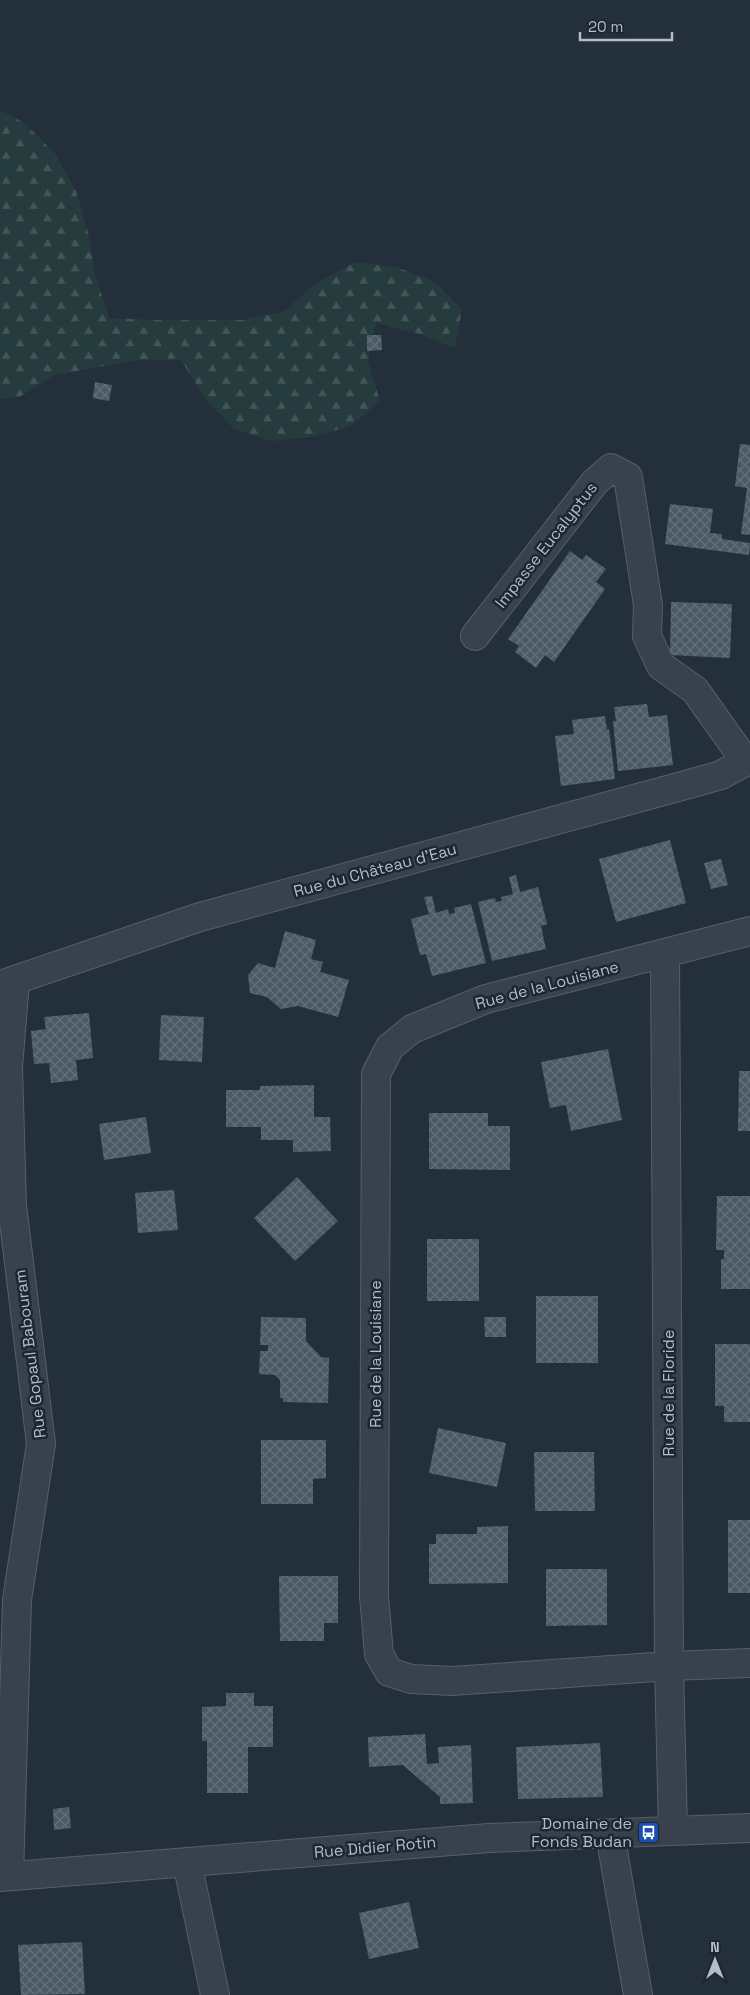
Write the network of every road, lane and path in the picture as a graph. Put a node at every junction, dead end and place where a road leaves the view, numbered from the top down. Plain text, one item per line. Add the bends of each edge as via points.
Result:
1 (475, 636) dead end
2 (748, 761) edge
3 (750, 931) edge
4 (665, 954) junction
5 (8, 983) edge
6 (750, 1663) edge
7 (669, 1666) junction
8 (750, 1828) edge
9 (673, 1831) junction
10 (610, 1834) junction
11 (187, 1862) junction
12 (4, 1877) edge
13 (215, 1995) edge
14 (638, 1995) edge

1 - 2 street, Impasse Eucalyptus via 595,482 611,468 628,476 648,605 647,636 661,666 696,690
2 - 5 street, Rue du Château d'Eau via 721,775 200,917
3 - 4 street, Rue de la Louisiane
4 - 7 street, Rue de la Floride
4 - 7 street, Rue de la Louisiane via 486,1000 412,1029 390,1047 376,1074 374,1596 379,1654 390,1672 411,1679 452,1681
5 - 12 street, Rue Gopaul Babouram via 12,1205 41,1444 18,1600
6 - 7 street, Rue de la Louisiane
7 - 9 street, Rue de la Floride
8 - 9 street, Rue Didier Rotin
9 - 10 street, Rue Didier Rotin
10 - 11 street, Rue Didier Rotin via 489,1838
10 - 14 street
11 - 12 street, Rue Didier Rotin
11 - 13 street

